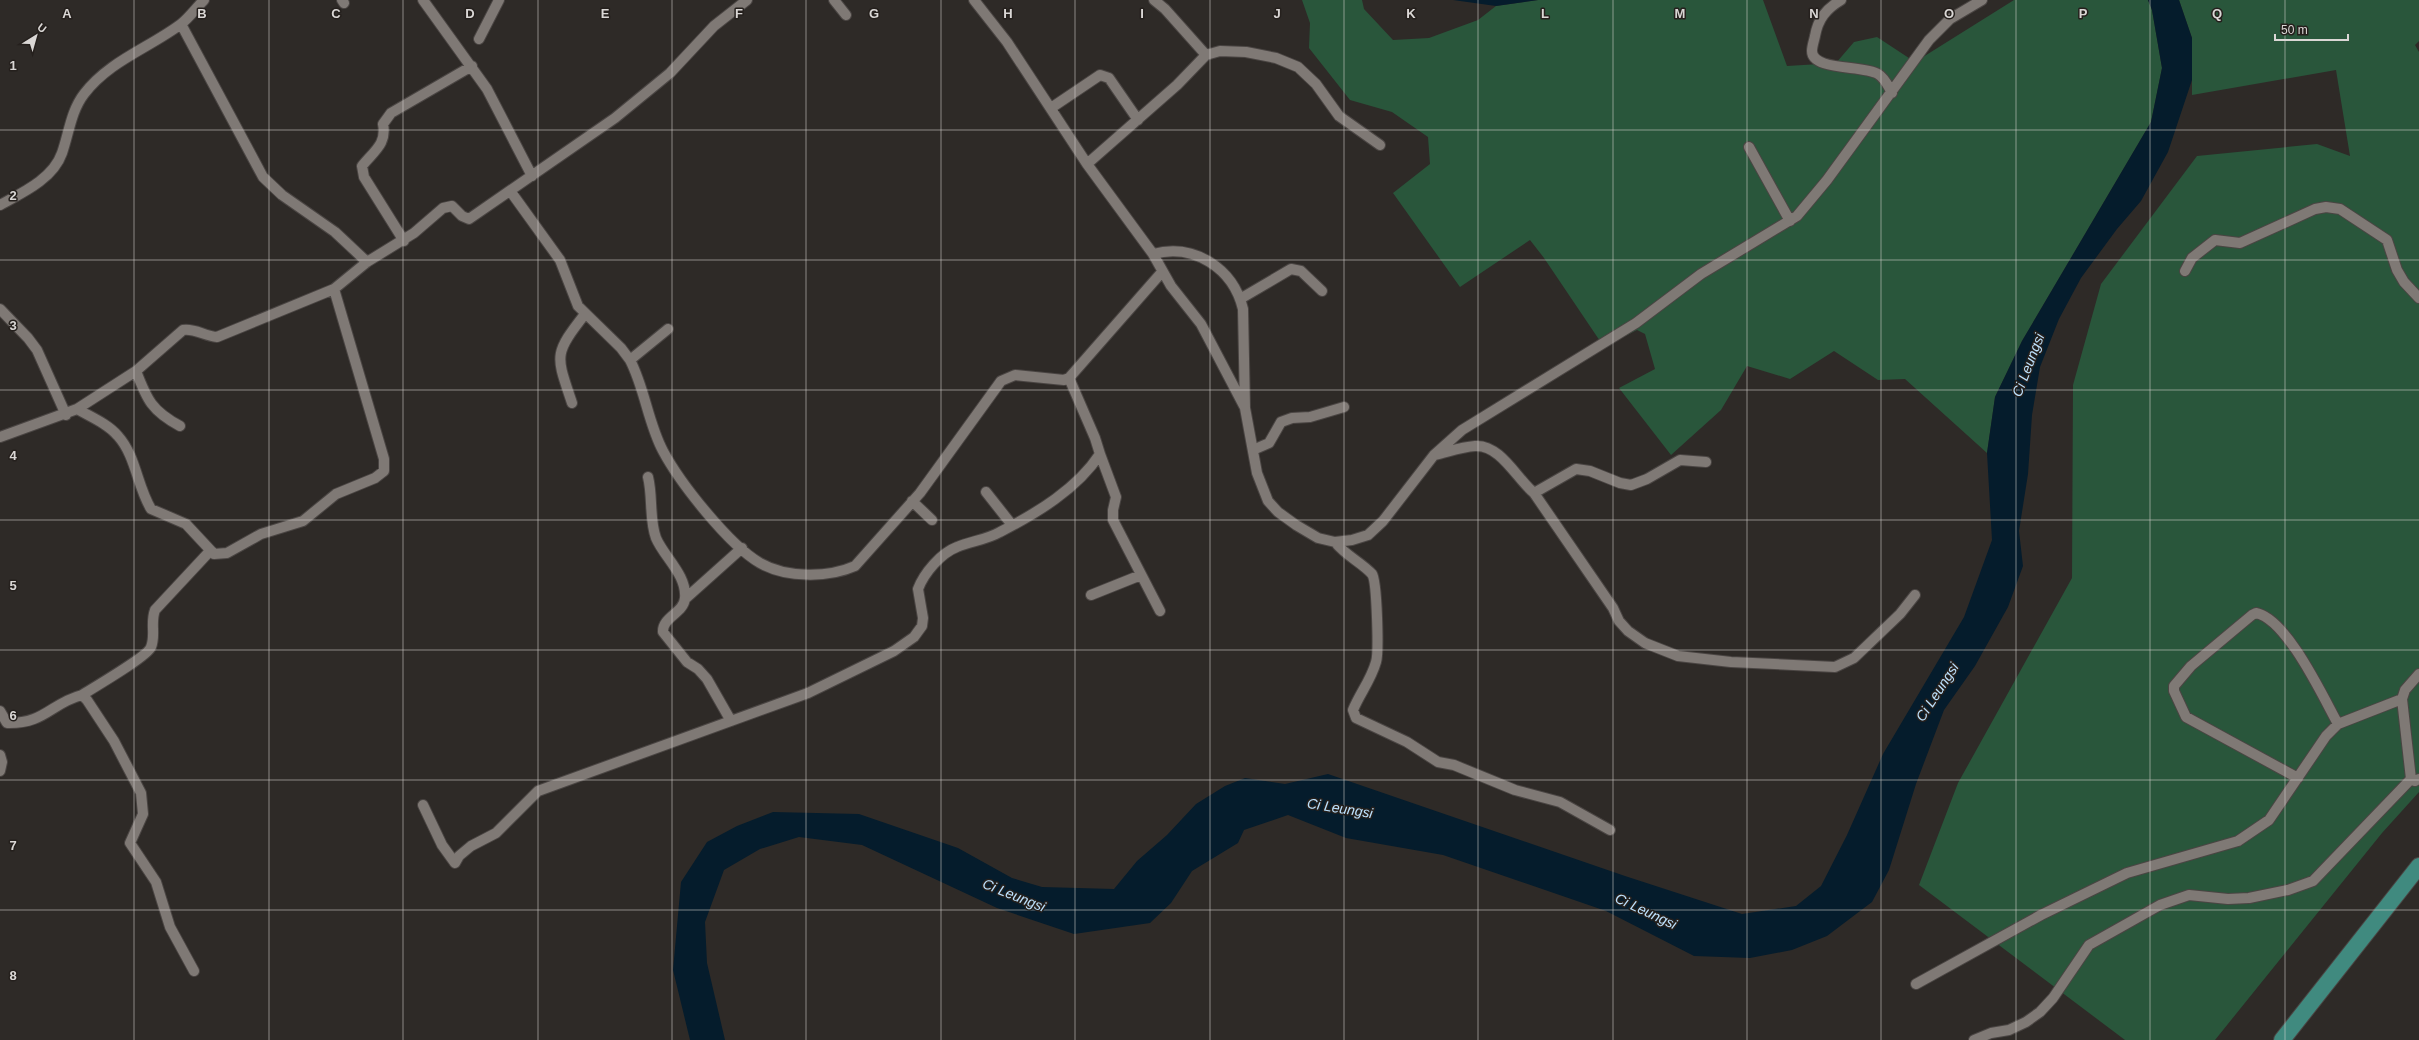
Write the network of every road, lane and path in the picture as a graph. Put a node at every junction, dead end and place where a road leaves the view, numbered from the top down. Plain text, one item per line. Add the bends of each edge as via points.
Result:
1 (204, 0) edge
2 (423, 0) edge
3 (499, 0) edge
4 (747, 0) edge
5 (834, 0) edge
6 (974, 0) edge
7 (1154, 0) edge
8 (1841, 0) edge
9 (1982, 0) edge
10 (846, 15) dead end
11 (181, 24) junction
12 (479, 39) dead end
13 (1206, 55) junction
14 (472, 66) junction
15 (1892, 93) junction
16 (1052, 108) junction
17 (1138, 120) junction
18 (1380, 145) dead end
19 (1749, 146) dead end
20 (1087, 164) junction
21 (532, 176) junction
22 (511, 192) junction
23 (0, 206) edge
24 (1790, 221) junction
25 (404, 241) junction
26 (1153, 254) junction
27 (367, 262) junction
28 (2185, 271) dead end
29 (1162, 272) junction
30 (334, 289) junction
31 (1322, 291) dead end
32 (2419, 298) edge
33 (1240, 299) junction
34 (0, 309) edge
35 (585, 314) junction
36 (668, 329) dead end
37 (630, 360) junction
38 (136, 370) junction
39 (1068, 378) junction
40 (572, 403) dead end
41 (1344, 407) dead end
42 (1245, 408) junction
43 (77, 409) junction
44 (66, 415) junction
45 (180, 426) dead end
46 (0, 437) edge
47 (1252, 450) junction
48 (1100, 454) junction
49 (1434, 455) junction
50 (1706, 462) dead end
51 (648, 477) dead end
52 (986, 492) dead end
53 (1534, 493) junction
54 (912, 501) junction
55 (932, 520) dead end
56 (1012, 525) junction
57 (1335, 542) junction
58 (742, 548) junction
59 (210, 551) junction
60 (1140, 574) junction
61 (1915, 594) dead end
62 (1091, 595) dead end
63 (685, 599) junction
64 (1160, 612) dead end
65 (2419, 674) edge
66 (82, 695) junction
67 (2402, 698) junction
68 (0, 711) edge
69 (731, 721) junction
70 (2338, 724) junction
71 (4, 725) edge
72 (0, 755) edge
73 (0, 771) edge
74 (2298, 778) junction
75 (2415, 779) edge
76 (423, 805) dead end
77 (1610, 830) dead end
78 (2419, 866) edge
79 (194, 970) dead end
80 (1916, 984) dead end
81 (1974, 1040) edge
82 (2282, 1040) edge

1 - 11 street
2 - 14 street
3 - 12 street
4 - 21 street via 714,26 670,73 651,89 615,118
5 - 10 street
6 - 16 street via 1007,42
7 - 13 street
8 - 15 street via 1821,16 1812,51 1814,59 1822,64 1873,71 1883,78
9 - 15 street via 1960,12 1940,28
11 - 23 street via 113,66 96,80 73,114 58,162 38,183
11 - 27 street via 263,177 282,195 335,232
13 - 17 street
13 - 18 street via 1220,51 1246,52 1276,58 1294,65 1316,84 1339,116
14 - 21 street via 487,88
14 - 25 street via 391,113 383,124 383,142 362,166 364,177
15 - 24 street via 1805,209
16 - 17 street via 1100,75 1109,78
16 - 20 street
17 - 20 street
19 - 24 street
20 - 26 street
21 - 22 street
22 - 25 street via 470,220 452,206 446,206
22 - 35 street via 560,260 578,306
24 - 49 street via 1721,261 1636,323 1462,430
25 - 27 street
26 - 29 street
26 - 33 street via 1171,250 1210,261 1231,281
27 - 30 street
28 - 32 street via 2192,258 2215,240 2240,243 2326,206 2340,208 2387,240 2397,270
29 - 39 street
29 - 42 street via 1201,324
30 - 38 street via 217,337 191,329 183,330
30 - 59 street via 384,458 384,471 376,478 336,494 303,521 261,534 226,553 214,554
31 - 33 street via 1301,271 1291,269
33 - 42 street via 1243,313
34 - 44 street via 37,350
35 - 37 street via 622,348
35 - 40 street via 565,340 560,357 559,366
36 - 37 street
37 - 58 street via 663,451 711,518
38 - 43 street
38 - 45 street via 151,406
39 - 48 street
39 - 54 street via 1064,380 1015,375 1005,378
41 - 47 street via 1281,422 1269,443
42 - 47 street
43 - 44 street
43 - 59 street via 107,426 118,436 128,450 152,509 186,524
44 - 46 street
47 - 57 street via 1260,486 1278,512 1307,533
48 - 56 street via 1084,474 1050,504
48 - 60 street via 1116,497 1113,520
49 - 53 street via 1474,446 1487,448 1499,456
49 - 57 street via 1375,529 1360,538
50 - 53 street via 1680,460 1631,485 1576,469
51 - 63 street via 656,538 682,581
52 - 56 street
53 - 61 street via 1613,608 1619,621 1645,643 1678,656 1731,662 1835,667 1854,658 1900,614
54 - 55 street
54 - 58 street via 862,560 847,570 822,574 789,572 760,563
56 - 69 street via 982,541 949,550 930,569 918,589 922,626 903,646 808,693
57 - 77 street via 1345,554 1372,574 1377,590 1378,654 1370,678 1353,710 1356,718 1403,740 1438,762 1454,765 1515,790 1560,802
58 - 63 street
59 - 66 street via 154,610 153,642 146,654
60 - 62 street
60 - 64 street
63 - 69 street via 665,623 663,632 687,662 702,672
65 - 67 street via 2405,690
66 - 71 street via 74,697 36,720
66 - 79 street via 114,741 141,793 144,814 130,843 156,882 170,927
67 - 70 street
67 - 75 street
68 - 71 street
69 - 76 street via 538,791 496,834 471,846 455,863 442,845
70 - 74 street via 2326,736
70 - 74 street via 2303,660 2267,615 2252,615 2191,666 2174,686 2186,717
72 - 73 street
74 - 80 street via 2269,820 2238,841 2127,873 2041,915
75 - 81 street via 2313,881 2288,890 2249,898 2228,899 2189,895 2160,905 2089,945 2053,998 2040,1012 2009,1030 1991,1033
78 - 82 main road

